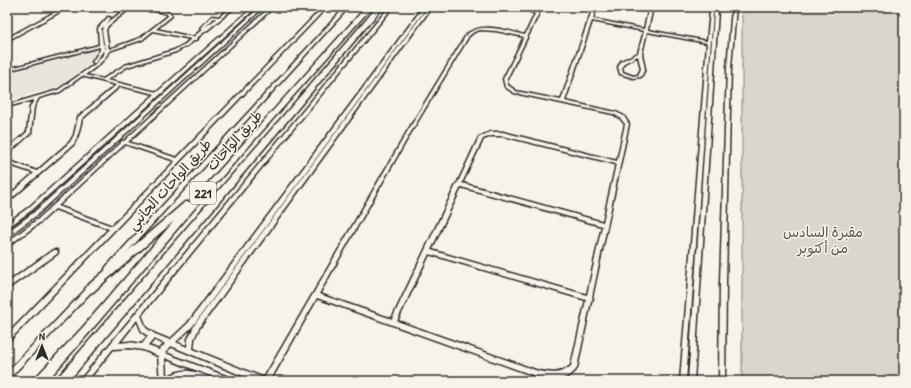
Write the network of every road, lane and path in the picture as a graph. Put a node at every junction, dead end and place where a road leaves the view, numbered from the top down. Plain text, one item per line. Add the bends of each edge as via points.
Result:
1 (60, 7) edge
2 (67, 7) edge
3 (129, 7) edge
4 (143, 7) edge
5 (232, 7) edge
6 (255, 7) edge
7 (262, 7) edge
8 (272, 7) edge
9 (325, 7) edge
10 (347, 7) edge
11 (380, 7) edge
12 (391, 7) edge
13 (425, 7) edge
14 (430, 7) edge
15 (522, 7) edge
16 (540, 7) edge
17 (595, 7) edge
18 (651, 7) edge
19 (734, 7) edge
20 (366, 9) edge
21 (713, 9) edge
22 (537, 14) junction
23 (590, 20) junction
24 (412, 28) junction
25 (154, 30) junction
26 (646, 30) junction
27 (526, 36) junction
28 (7, 39) edge
29 (196, 39) junction
30 (708, 42) junction
31 (104, 48) junction
32 (640, 54) junction
33 (7, 70) edge
34 (374, 74) junction
35 (82, 75) junction
36 (380, 75) junction
37 (104, 80) junction
38 (120, 84) junction
39 (159, 94) junction
40 (707, 95) junction
41 (291, 96) junction
42 (37, 98) junction
43 (303, 99) junction
44 (23, 100) junction
45 (563, 102) junction
46 (7, 103) edge
47 (7, 106) edge
48 (32, 107) junction
49 (123, 142) junction
50 (7, 152) edge
51 (92, 153) junction
52 (98, 156) junction
53 (178, 160) junction
54 (7, 162) edge
55 (619, 163) junction
56 (38, 173) junction
57 (458, 184) junction
58 (208, 187) junction
59 (7, 200) edge
60 (54, 207) junction
61 (605, 225) junction
62 (7, 226) edge
63 (113, 228) junction
64 (258, 231) junction
65 (264, 233) junction
66 (7, 235) edge
67 (7, 245) edge
68 (427, 251) junction
69 (55, 252) dead end
70 (7, 286) edge
71 (90, 289) junction
72 (315, 294) junction
73 (590, 299) junction
74 (138, 315) junction
75 (394, 322) junction
76 (153, 336) junction
77 (7, 339) edge
78 (169, 343) junction
79 (112, 346) junction
80 (144, 347) junction
81 (190, 351) junction
82 (161, 353) junction
83 (683, 373) junction
84 (7, 376) edge
85 (691, 378) edge
86 (40, 381) edge
87 (62, 381) edge
88 (83, 381) edge
89 (163, 381) edge
90 (168, 381) edge
91 (211, 381) edge
92 (231, 381) edge
93 (262, 381) edge
94 (266, 381) edge
95 (682, 381) edge
96 (722, 381) edge

1 - 28 street
2 - 28 street
3 - 31 street via 106,25
4 - 25 street via 170,14 169,18
5 - 29 street
6 - 39 street
7 - 52 street
8 - 49 street
9 - 53 street
10 - 71 street, طريق الواحات الجانبي
11 - 43 highway, طريق الواحات / 221
12 - 74 street
13 - 24 street
14 - 24 street
15 - 22 street
16 - 22 street
17 - 23 street
18 - 26 street
19 - 96 street via 729,68 722,282
20 - 41 highway, طريق الواحات / 221
21 - 30 street
21 - 40 street
22 - 27 street
23 - 26 street
23 - 45 street
24 - 34 street
24 - 36 street
25 - 29 street
25 - 31 street via 140,39
26 - 30 street
26 - 32 street
27 - 45 street via 506,79 506,86 515,92
27 - 72 street via 482,28 473,30 468,35 405,137
29 - 37 street via 175,51 126,66
30 - 40 street
31 - 33 street
31 - 35 street via 101,60
31 - 44 street via 96,61 61,87
32 - 32 street via 622,62 621,73 633,77 640,76 643,69
34 - 36 street
34 - 64 street
35 - 37 street
35 - 42 street via 63,89
36 - 65 street
37 - 38 street
38 - 39 street
38 - 56 street via 80,118 75,139
39 - 51 street
40 - 83 street
40 - 85 street
41 - 43 highway via 294,99
41 - 58 highway, طريق الواحات / 221
42 - 44 street
42 - 48 street
43 - 87 highway, طريق الواحات / 221
44 - 46 street
44 - 47 street
44 - 48 street
45 - 55 street via 614,113 624,120 627,127
48 - 50 street via 29,133
49 - 53 street
49 - 60 street
51 - 52 street
51 - 62 street via 30,209
52 - 66 street via 35,214
53 - 63 street
54 - 56 street
55 - 57 street via 494,133 478,140
55 - 61 street
56 - 59 street
57 - 61 street
57 - 68 street
58 - 71 highway
58 - 86 highway, طريق الواحات / 221
60 - 63 street
60 - 67 street
61 - 73 street
63 - 77 street
64 - 65 street
64 - 78 street via 190,325
65 - 81 street via 195,330
68 - 73 street
68 - 75 street
69 - 70 street
71 - 84 street, طريق الواحات الجانبي
72 - 75 street
72 - 94 street
73 - 75 street via 577,362 569,373 556,377 538,374
74 - 76 street via 144,330
74 - 79 street
76 - 78 street
76 - 80 street
78 - 81 street
78 - 82 street
79 - 80 street
79 - 88 street
80 - 82 street
81 - 93 street
82 - 89 street
82 - 92 street
83 - 85 street
83 - 95 street
90 - 91 street via 190,372

